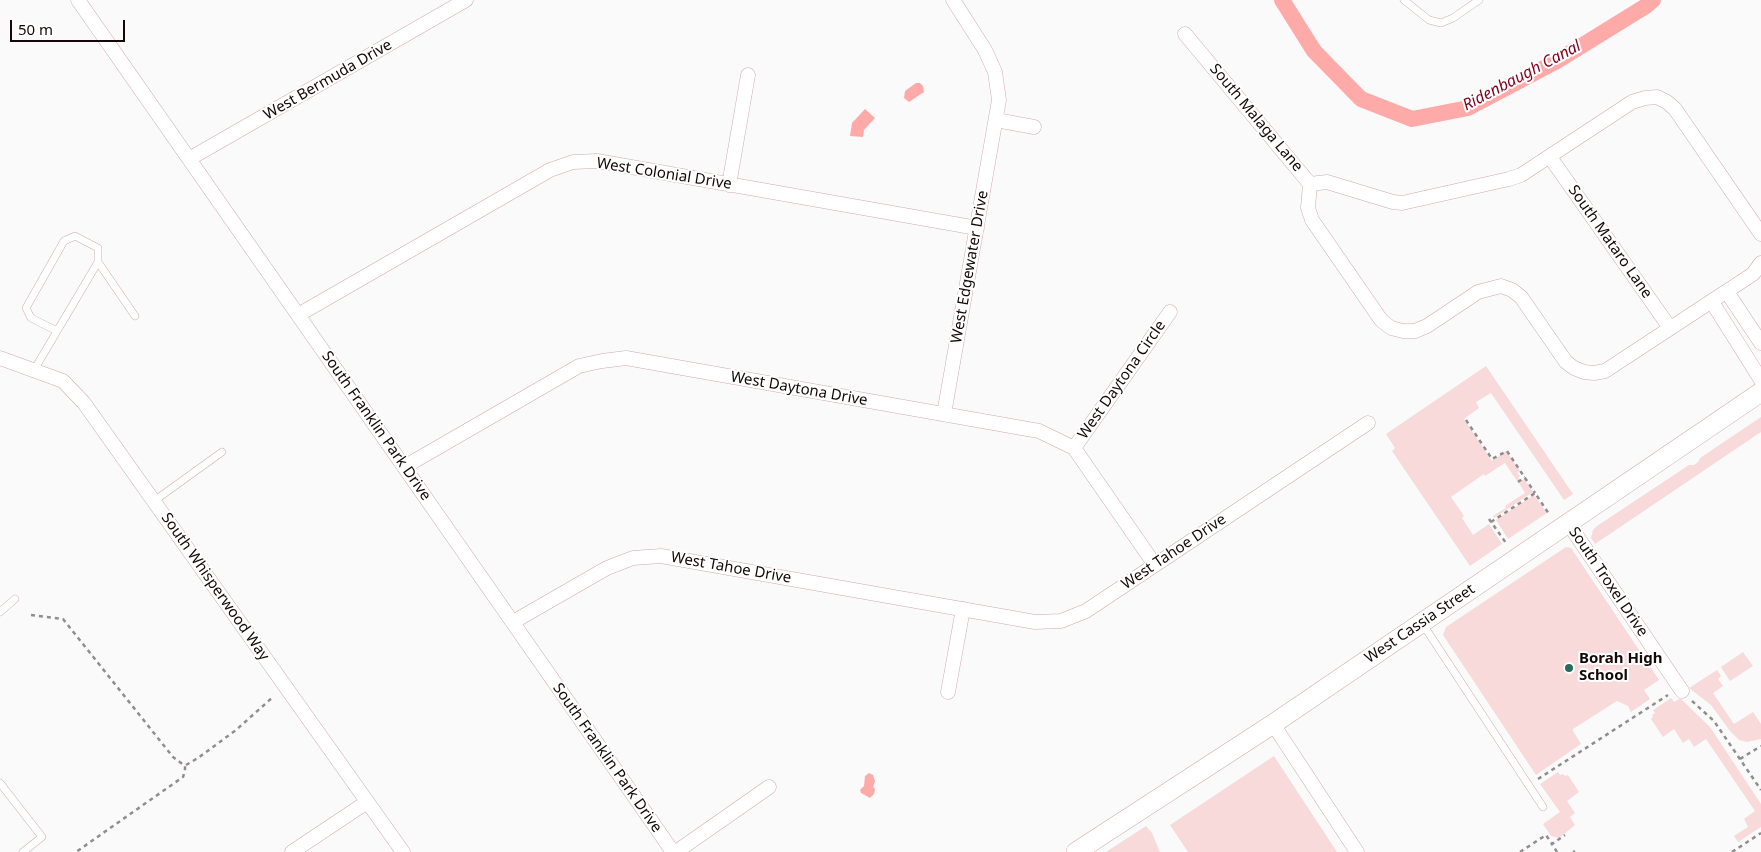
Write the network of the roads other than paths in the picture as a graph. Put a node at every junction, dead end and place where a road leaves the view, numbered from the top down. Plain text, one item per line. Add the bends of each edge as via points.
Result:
1 (466, 0) edge
2 (953, 0) edge
3 (1404, 0) edge
4 (1479, 0) edge
5 (82, 1) edge
6 (1186, 34) dead end
7 (748, 75) dead end
8 (996, 120) junction
9 (1034, 127) dead end
10 (1550, 157) junction
11 (190, 160) junction
12 (1310, 184) junction
13 (729, 185) junction
14 (977, 228) junction
15 (1761, 234) edge
16 (98, 262) junction
17 (1761, 264) edge
18 (1727, 292) junction
19 (1712, 302) junction
20 (1170, 312) dead end
21 (298, 315) junction
22 (135, 316) dead end
23 (1670, 328) junction
24 (57, 331) junction
25 (1761, 343) edge
26 (0, 358) edge
27 (34, 370) junction
28 (1761, 380) edge
29 (1761, 392) edge
30 (944, 414) junction
31 (1368, 423) dead end
32 (1074, 448) junction
33 (222, 452) dead end
34 (404, 467) junction
35 (154, 501) junction
36 (1568, 523) junction
37 (1155, 565) junction
38 (15, 599) dead end
39 (962, 609) junction
40 (0, 612) edge
41 (513, 622) junction
42 (1422, 623) junction
43 (1681, 689) road end
44 (948, 692) dead end
45 (1273, 724) junction
46 (0, 783) edge
47 (769, 787) dead end
48 (367, 802) junction
49 (1543, 808) dead end
50 (23, 852) edge
51 (292, 852) edge
52 (402, 852) edge
53 (674, 852) edge
54 (1076, 852) edge
55 (1357, 852) edge

1 - 11 street, West Bermuda Drive
2 - 8 street, West Edgewater Drive via 995,72 999,100
3 - 4 lane via 1429,20 1440,23
5 - 11 street, South Franklin Park Drive
6 - 12 street, South Malaga Lane
7 - 13 street
8 - 9 street
8 - 14 street, West Edgewater Drive
10 - 12 street via 1522,175 1402,203 1328,182
10 - 15 street via 1632,102 1657,97 1675,109
10 - 23 street, South Mataro Lane
11 - 21 street, South Franklin Park Drive
12 - 23 street, South Malaga Lane via 1308,208 1312,220 1381,320 1390,328 1415,331 1478,292 1500,286 1520,297 1566,362 1584,372 1594,373 1605,371
13 - 14 street, West Colonial Drive
13 - 21 street, West Colonial Drive via 597,161 573,162 550,170
14 - 30 street, West Edgewater Drive
16 - 22 lane
16 - 24 lane
16 - 24 lane via 98,248 75,236 64,241 26,308 31,318
17 - 18 street, South Malaga Lane via 1753,274
18 - 19 street, South Malaga Lane
18 - 25 street
19 - 23 street, South Malaga Lane
19 - 28 street
20 - 32 street, West Daytona Circle
21 - 34 street, South Franklin Park Drive
24 - 27 lane
26 - 27 street, South Whisperwood Way
27 - 35 street, South Whisperwood Way via 63,381 84,403
29 - 36 street, West Cassia Street
30 - 32 street, West Daytona Drive via 1039,432
30 - 34 street, West Daytona Drive via 626,358 579,366
31 - 37 street, West Tahoe Drive
32 - 37 street
33 - 35 lane
34 - 41 street, South Franklin Park Drive
35 - 48 street, South Whisperwood Way
36 - 42 street, West Cassia Street
36 - 43 street, South Troxel Drive
37 - 39 street, West Tahoe Drive via 1086,611 1061,621 1035,622
38 - 40 lane
39 - 41 street, West Tahoe Drive via 660,556 633,558 607,568
39 - 44 street
41 - 53 street, South Franklin Park Drive
42 - 45 street, West Cassia Street
42 - 49 lane
45 - 54 street, West Cassia Street
45 - 55 street
46 - 50 lane via 42,837
47 - 53 street
48 - 51 street
48 - 52 street, South Whisperwood Way

